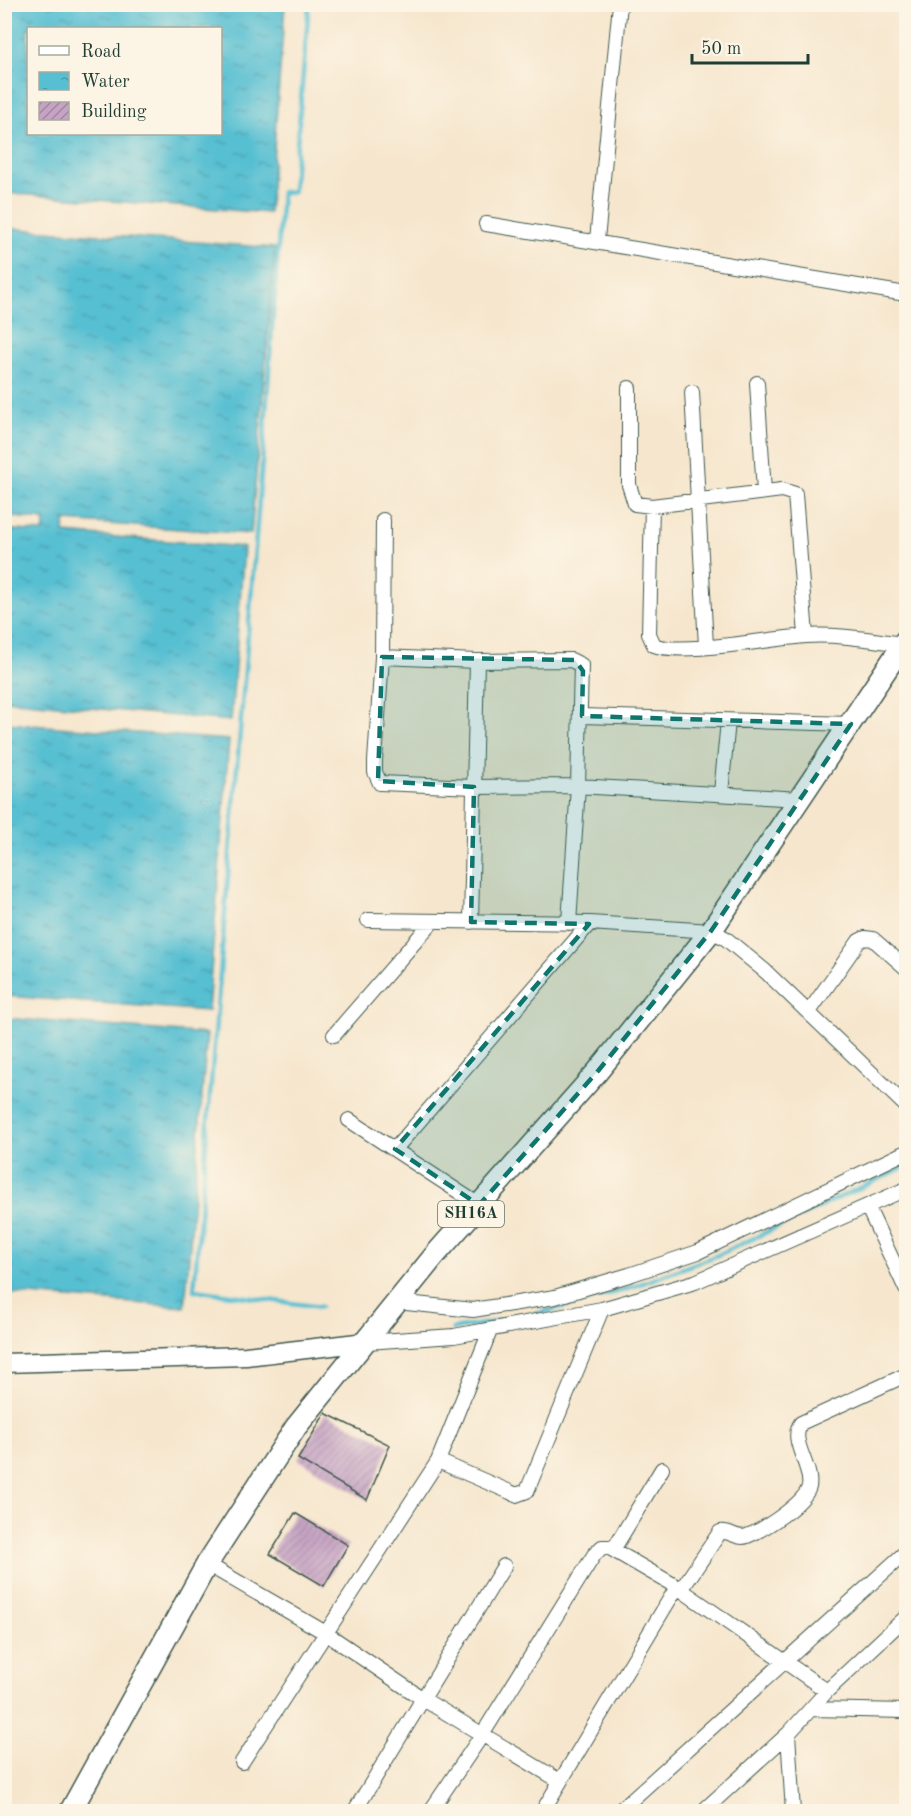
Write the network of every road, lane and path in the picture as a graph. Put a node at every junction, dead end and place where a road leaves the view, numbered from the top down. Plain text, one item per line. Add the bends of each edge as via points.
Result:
1 (620, 4) edge
2 (486, 224) dead end
3 (597, 240) junction
4 (906, 294) edge
5 (757, 383) dead end
6 (630, 388) dead end
7 (692, 392) dead end
8 (764, 492) junction
9 (698, 499) junction
10 (652, 506) junction
11 (383, 520) dead end
12 (806, 636) junction
13 (905, 642) edge
14 (706, 646) junction
15 (382, 657) junction
16 (477, 661) junction
17 (582, 716) junction
18 (728, 721) junction
19 (851, 724) junction
20 (579, 786) junction
21 (474, 787) junction
22 (721, 793) junction
23 (800, 799) junction
24 (368, 920) dead end
25 (433, 921) junction
26 (471, 922) junction
27 (590, 923) junction
28 (569, 924) junction
29 (711, 931) junction
30 (906, 968) edge
31 (809, 1012) junction
32 (334, 1035) dead end
33 (906, 1106) edge
34 (350, 1120) dead end
35 (396, 1149) junction
36 (906, 1152) edge
37 (906, 1189) edge
38 (479, 1205) junction
39 (868, 1208) junction
40 (906, 1289) edge
41 (397, 1302) junction
42 (602, 1309) junction
43 (490, 1331) junction
44 (366, 1342) junction
45 (4, 1363) edge
46 (906, 1375) edge
47 (438, 1461) junction
48 (662, 1469) dead end
49 (613, 1550) junction
50 (906, 1552) edge
51 (207, 1564) junction
52 (504, 1566) dead end
53 (679, 1588) junction
54 (904, 1622) edge
55 (324, 1632) junction
56 (786, 1662) junction
57 (827, 1691) junction
58 (423, 1699) junction
59 (812, 1709) junction
60 (906, 1711) edge
61 (788, 1734) junction
62 (482, 1735) junction
63 (242, 1762) dead end
64 (560, 1781) junction
65 (70, 1812) edge
66 (354, 1812) edge
67 (430, 1812) edge
68 (542, 1812) edge
69 (618, 1812) edge
70 (702, 1812) edge
71 (793, 1812) edge

1 - 3 street
2 - 3 street
3 - 4 street
5 - 8 street
6 - 10 street via 629,485 635,504
7 - 9 street
8 - 9 street
8 - 12 street via 791,491 798,500
9 - 10 street
9 - 14 street
10 - 14 street via 650,640 664,648
11 - 15 street
12 - 13 street
12 - 14 street
13 - 19 main road, SH16A
15 - 16 street
15 - 21 street via 375,760 378,781 384,785
16 - 17 street via 575,660 583,671
16 - 21 street
17 - 18 street
17 - 20 street
18 - 19 street
18 - 22 street
19 - 23 main road, SH16A
20 - 21 street
20 - 22 street
20 - 28 street
21 - 26 street
22 - 23 street
23 - 29 main road, SH16A
24 - 25 street
25 - 26 street
25 - 32 street
26 - 28 street
27 - 28 street
27 - 29 street
27 - 35 street
29 - 31 street via 742,951
29 - 38 main road, SH16A via 598,1071
30 - 31 street via 873,939 865,938
31 - 33 street
34 - 35 street
35 - 38 street
36 - 41 street via 698,1252 630,1275 555,1296 473,1310
37 - 39 street
38 - 41 main road, SH16A
39 - 40 street
39 - 42 street via 695,1282
41 - 44 main road, SH16A
42 - 43 street
42 - 47 street via 527,1491 516,1495
43 - 44 street
43 - 47 street
44 - 45 street via 246,1356
44 - 51 main road, SH16A via 296,1427
46 - 53 street via 801,1423 797,1435 809,1479 806,1492 786,1512 747,1536 720,1532
47 - 55 street
48 - 49 street
49 - 53 street
49 - 62 street via 606,1547 596,1552
50 - 56 street
51 - 55 street
51 - 65 main road, SH16A
52 - 58 street
53 - 56 street
53 - 64 street
54 - 57 street
55 - 58 street
55 - 63 street
56 - 57 street
56 - 69 street
57 - 59 street
58 - 62 street
58 - 66 street
59 - 60 street
59 - 61 street
61 - 70 street
61 - 71 street
62 - 64 street
62 - 67 street
64 - 68 street

